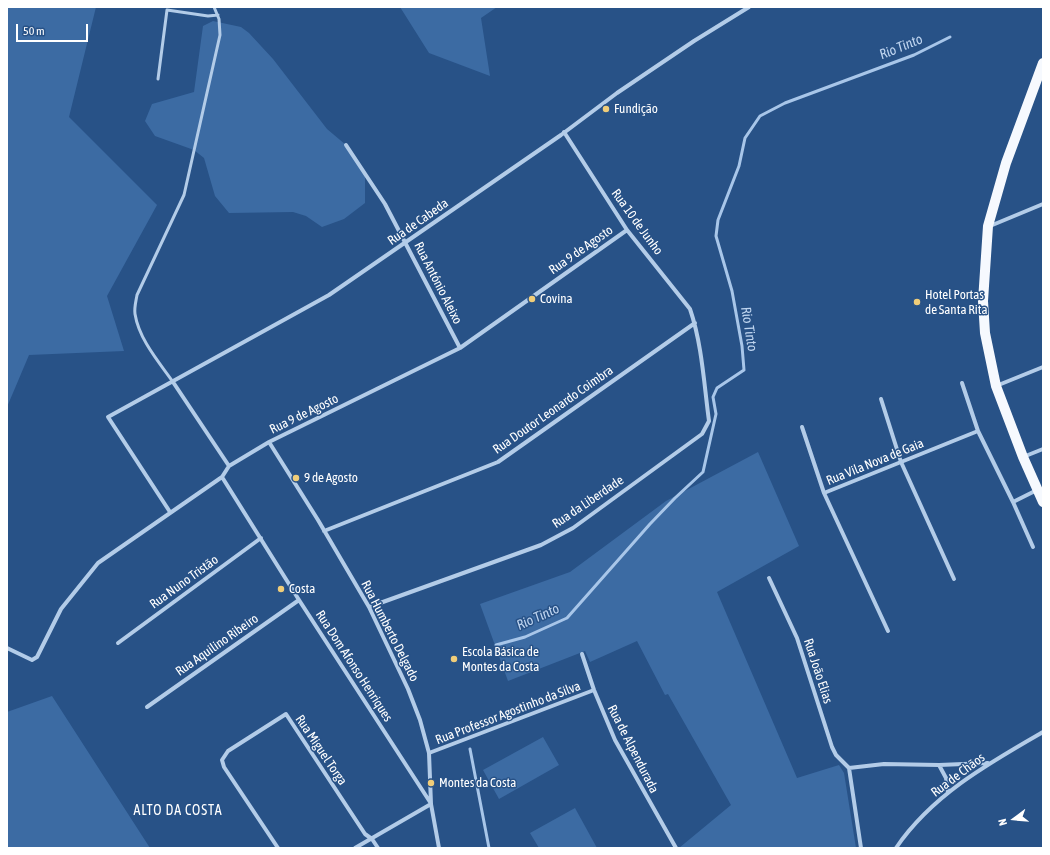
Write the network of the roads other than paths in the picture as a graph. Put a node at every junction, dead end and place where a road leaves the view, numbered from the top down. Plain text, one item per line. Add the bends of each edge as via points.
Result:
1 (214, 7) edge
2 (749, 7) edge
3 (218, 15) junction
4 (1043, 63) edge
5 (158, 79) dead end
6 (564, 132) junction
7 (346, 145) dead end
8 (1043, 204) edge
9 (988, 226) junction
10 (627, 230) junction
11 (406, 242) junction
12 (695, 323) junction
13 (460, 348) junction
14 (1043, 367) edge
15 (173, 382) junction
16 (962, 383) dead end
17 (996, 386) junction
18 (881, 399) dead end
19 (802, 427) dead end
20 (978, 431) junction
21 (269, 442) junction
22 (1043, 449) edge
23 (1023, 457) junction
24 (901, 462) junction
25 (229, 466) junction
26 (222, 477) junction
27 (1037, 490) junction
28 (824, 493) junction
29 (1013, 502) junction
30 (1043, 502) edge
31 (170, 512) junction
32 (324, 531) junction
33 (261, 538) junction
34 (1032, 547) dead end
35 (769, 578) dead end
36 (954, 579) dead end
37 (299, 600) junction
38 (369, 607) junction
39 (888, 631) dead end
40 (118, 643) dead end
41 (7, 648) edge
42 (582, 654) dead end
43 (594, 690) junction
44 (147, 707) dead end
45 (1043, 732) edge
46 (429, 753) junction
47 (989, 763) junction
48 (939, 765) junction
49 (849, 768) junction
50 (948, 793) junction
51 (431, 804) junction
52 (372, 839) junction
53 (278, 848) edge
54 (355, 848) edge
55 (378, 848) edge
56 (439, 848) edge
57 (676, 848) edge
58 (861, 848) edge
59 (896, 848) edge

1 - 3 lane
2 - 6 street, Rua de Cabeda via 617,93
3 - 5 lane via 167,10
3 - 15 lane via 220,35 184,195 137,295 135,312 140,331 156,360
4 - 9 main road via 1006,162
6 - 10 street, Rua 10 de Junho
6 - 11 street, Rua de Cabeda
7 - 11 street, Rua António Aleixo via 385,204
8 - 9 street
9 - 17 main road via 983,301 985,333
10 - 12 street, Rua 10 de Junho via 690,310
10 - 13 street, Rua 9 de Agosto
11 - 13 street, Rua António Aleixo
11 - 15 street, Rua de Cabeda via 329,296
12 - 32 street, Rua Doutor Leonardo Coimbra via 498,462
12 - 38 street, Rua da Liberdade via 709,421 702,434 573,528 541,545
13 - 21 street, Rua 9 de Agosto
14 - 17 street
15 - 25 street
15 - 31 street, Rua de Cabeda via 108,417
16 - 20 street
17 - 23 main road
18 - 24 street
19 - 28 street
20 - 24 street, Rua Vila Nova de Gaia
20 - 29 street
21 - 25 street, Rua 9 de Agosto
21 - 32 street, Rua Humberto Delgado
22 - 23 street
23 - 27 main road
24 - 28 street, Rua Vila Nova de Gaia
24 - 36 street
25 - 26 street, Rua 9 de Agosto
26 - 31 street, Rua 9 de Agosto
26 - 33 street, Rua Dom Afonso Henriques
27 - 29 street
27 - 30 main road
28 - 39 street, Rua Vila Nova de Gaia
29 - 34 street
31 - 41 street, Rua 9 de Agosto via 98,563 62,609 37,657 32,660
32 - 38 street, Rua Humberto Delgado
33 - 37 street, Rua Dom Afonso Henriques
33 - 40 street, Rua Nuno Tristão
35 - 49 street, Rua João Elias via 797,638 832,747
37 - 44 street, Rua Aquilino Ribeiro
37 - 51 street, Rua Dom Afonso Henriques
38 - 46 street, Rua Humberto Delgado via 408,689
42 - 43 street, Rua de Alpendurada
43 - 46 street, Rua Professor Agostinho da Silva
43 - 57 street, Rua de Alpendurada via 615,740
45 - 47 street, Rua de Chãos
46 - 51 street, Rua Humberto Delgado
47 - 48 street
47 - 50 street, Rua de Chãos
48 - 49 street via 884,764
48 - 50 street via 946,778
49 - 58 street
50 - 59 street, Rua de Chãos via 924,815
51 - 52 street
51 - 56 street, Rua Humberto Delgado
52 - 53 street, Rua Miguel Torga via 365,834 286,714 228,751 222,760 224,767
52 - 54 street
52 - 55 street, Rua Miguel Torga

